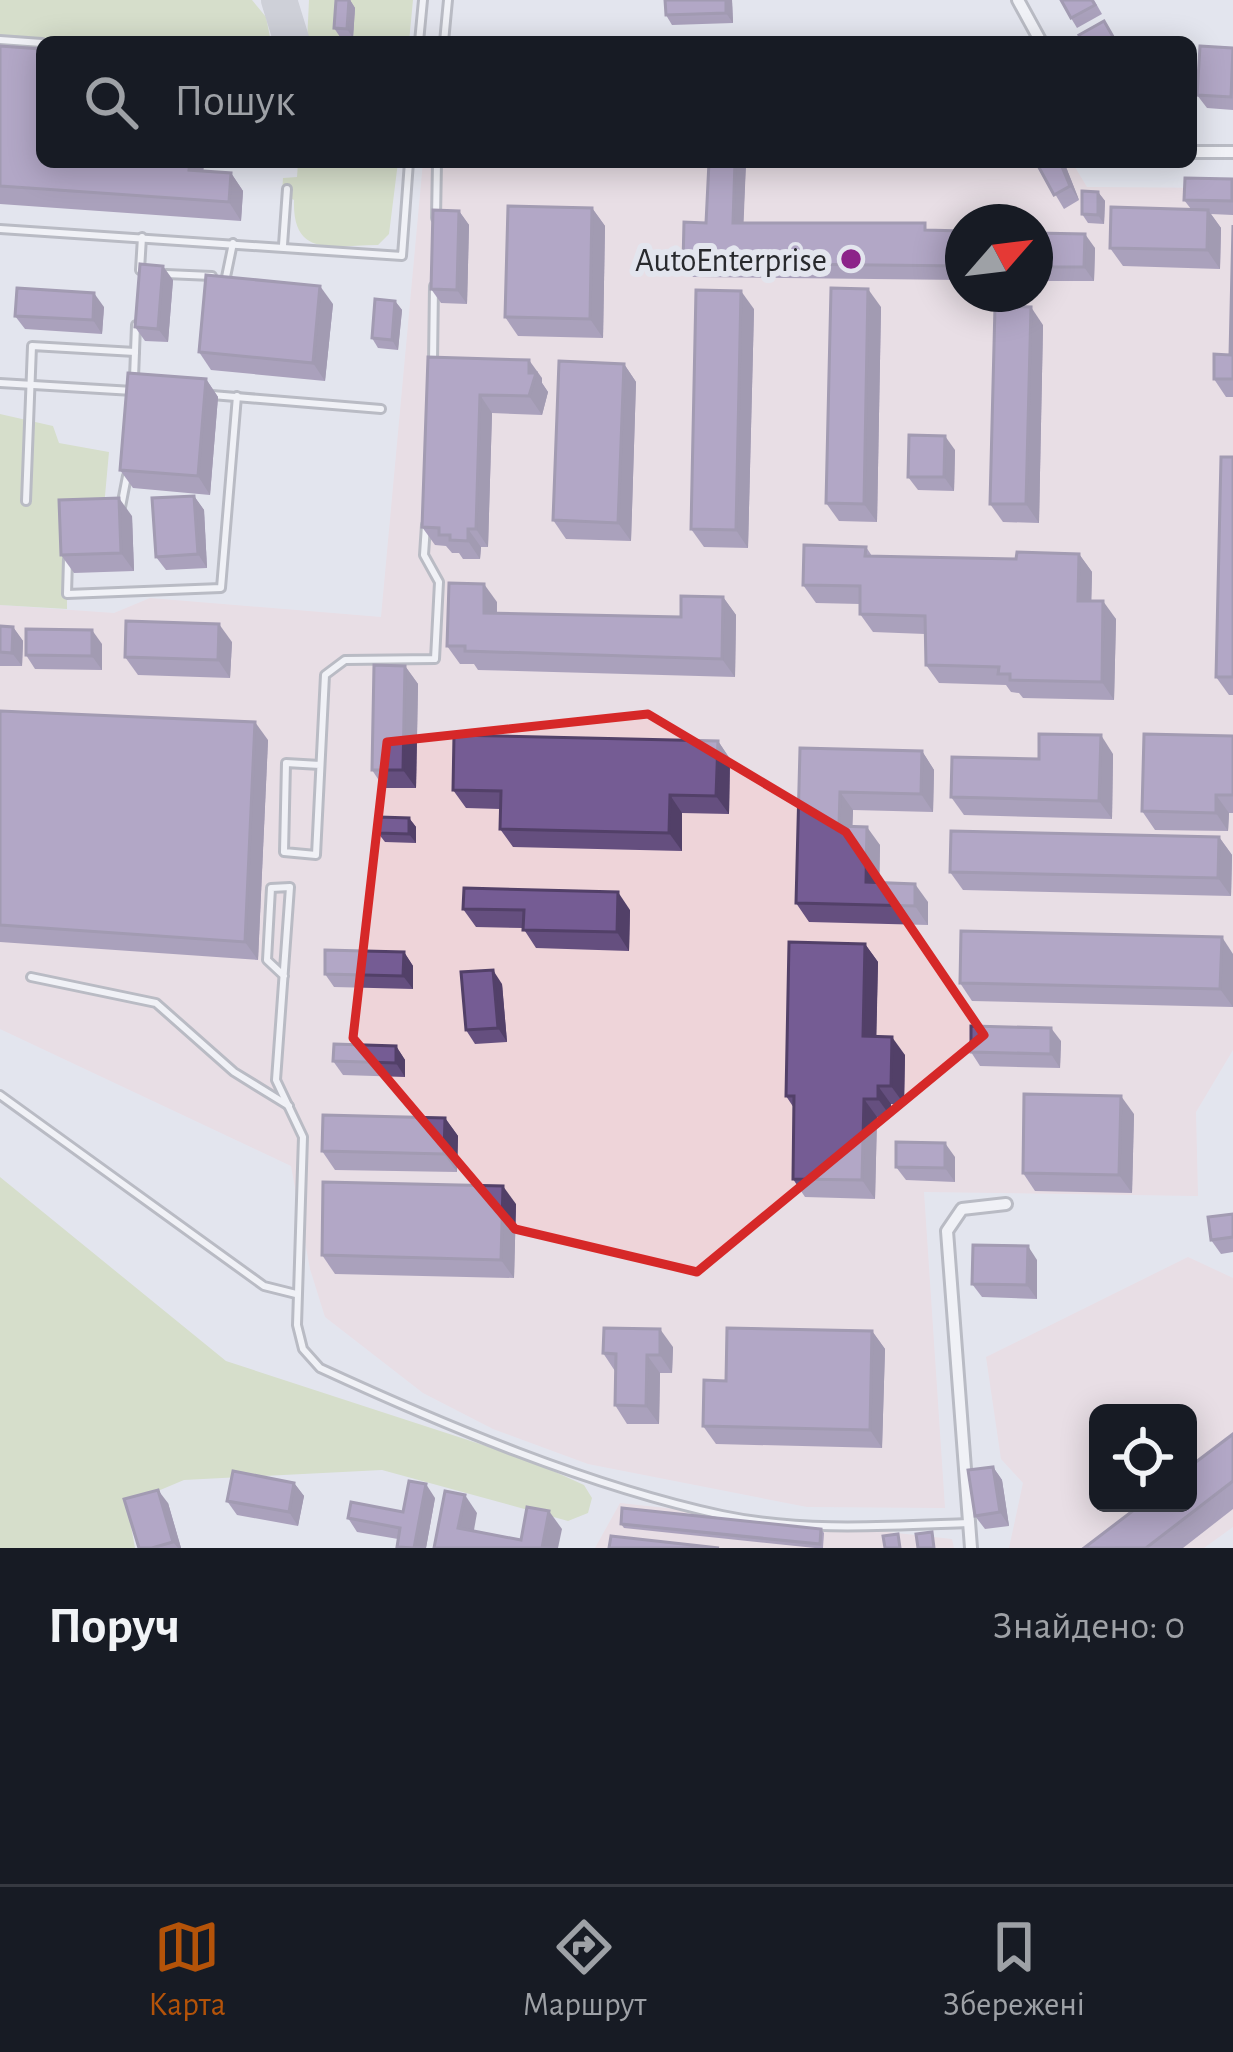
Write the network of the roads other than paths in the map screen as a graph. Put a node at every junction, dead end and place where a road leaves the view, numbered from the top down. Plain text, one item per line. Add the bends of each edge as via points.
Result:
1 (422, 0) edge
2 (448, 0) edge
3 (1018, 0) edge
4 (419, 36) edge
5 (445, 36) edge
6 (1038, 36) edge
7 (0, 40) edge
8 (36, 43) edge
9 (1197, 152) edge
10 (1233, 152) edge
11 (409, 168) edge
12 (437, 168) edge
13 (287, 189) dead end
14 (0, 229) edge
15 (435, 232) edge
16 (142, 237) junction
17 (232, 243) junction
18 (283, 246) junction
19 (434, 278) edge
20 (137, 312) edge
21 (135, 352) junction
22 (433, 370) edge
23 (0, 383) edge
24 (30, 385) junction
25 (133, 390) junction
26 (154, 391) edge
27 (195, 394) edge
28 (237, 396) junction
29 (381, 410) dead end
30 (131, 413) edge
31 (128, 460) edge
32 (26, 501) dead end
33 (427, 509) edge
34 (106, 510) edge
35 (68, 555) edge
36 (320, 765) junction
37 (284, 976) junction
38 (31, 977) dead end
39 (0, 1095) edge
40 (292, 1108) junction
41 (1006, 1204) dead end
42 (296, 1294) junction
43 (968, 1523) junction
44 (971, 1548) edge

1 - 4 lane
2 - 5 lane
3 - 6 street
7 - 8 lane
9 - 10 street
11 - 18 lane via 402,256
12 - 15 lane
13 - 18 lane
14 - 16 lane
16 - 17 lane
16 - 17 lane via 140,273 230,277
17 - 18 lane
19 - 22 lane
20 - 21 lane
21 - 24 lane via 32,346
21 - 25 lane
23 - 24 lane
24 - 25 lane
24 - 32 lane
25 - 26 lane
25 - 30 lane
27 - 28 lane
28 - 29 lane
28 - 35 lane via 221,588 68,594
31 - 34 lane via 125,507
33 - 36 lane via 424,555 440,582 435,659 334,664 325,674
36 - 36 lane via 316,855 284,852 286,763
37 - 37 lane via 286,954 290,886 272,888 267,961
37 - 40 lane via 276,1080
38 - 40 lane via 156,1003 234,1072
39 - 42 lane via 265,1286
40 - 42 lane via 303,1137
41 - 43 street via 962,1209 946,1231
42 - 43 lane via 298,1338 320,1367 608,1482 724,1515 844,1528
43 - 44 street

